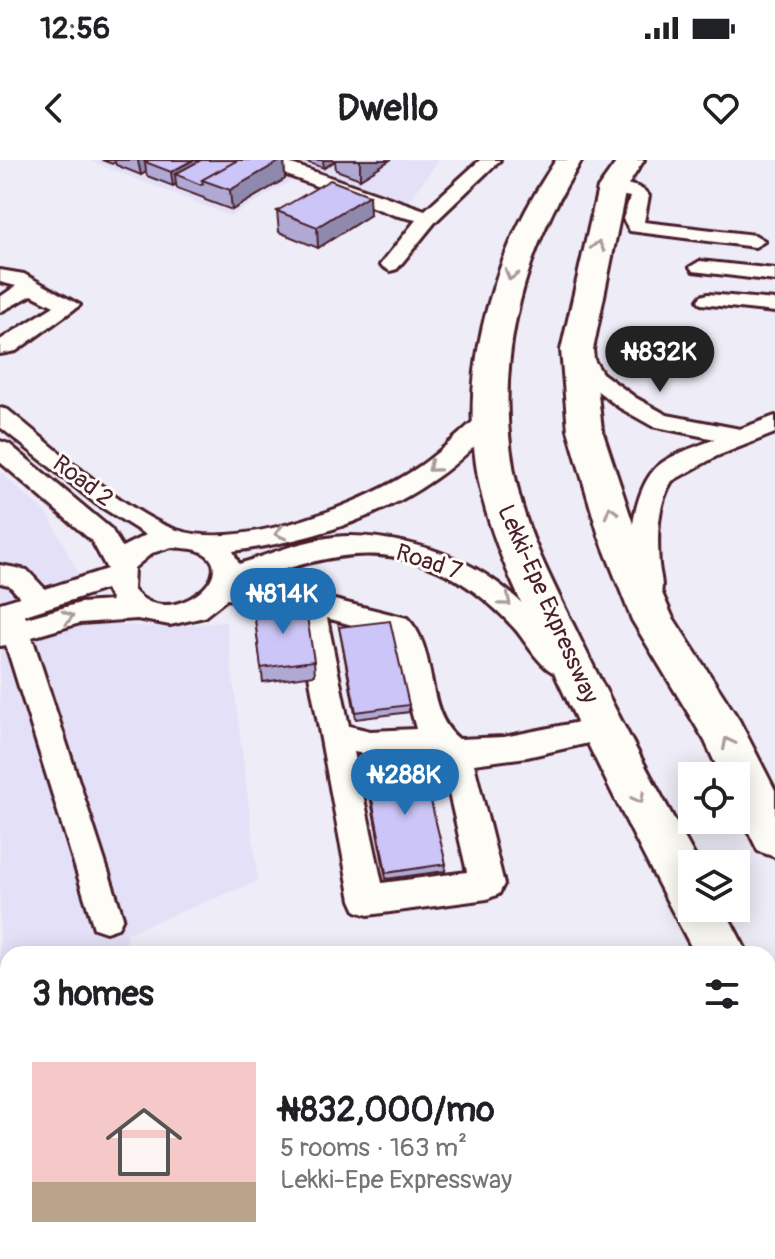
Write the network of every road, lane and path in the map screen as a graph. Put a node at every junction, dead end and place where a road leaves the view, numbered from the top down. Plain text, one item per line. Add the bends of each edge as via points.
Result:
1 (263, 160) edge
2 (491, 160) edge
3 (569, 160) edge
4 (631, 160) edge
5 (612, 188) junction
6 (429, 217) junction
7 (755, 241) dead end
8 (390, 265) dead end
9 (700, 267) dead end
10 (775, 275) edge
11 (0, 276) edge
12 (31, 286) junction
13 (708, 300) dead end
14 (0, 306) edge
15 (775, 306) edge
16 (0, 347) edge
17 (577, 350) junction
18 (0, 415) edge
19 (493, 416) junction
20 (763, 432) edge
21 (0, 449) edge
22 (172, 538) junction
23 (211, 545) junction
24 (118, 572) junction
25 (0, 574) edge
26 (226, 582) junction
27 (41, 601) junction
28 (310, 604) junction
29 (138, 609) junction
30 (653, 620) junction
31 (6, 623) edge
32 (594, 710) junction
33 (338, 736) junction
34 (447, 746) junction
35 (775, 837) edge
36 (678, 872) edge
37 (106, 917) dead end

1 - 6 street
2 - 6 street
3 -> 19 highway, Lekki-Epe Expressway via 537,213 511,273 490,367
4 - 5 highway
5 - 7 street via 640,196 633,219 637,227
17 -> 5 highway
6 - 8 street
9 - 10 street
11 - 12 street
12 - 14 street
12 - 16 street via 69,305
13 - 15 street
17 - 20 street via 594,377 660,421
30 -> 17 highway via 618,536 585,430
18 - 22 street, Road 2 via 91,490
19 -> 23 street via 426,474 389,495 245,542
19 - 32 highway, Lekki-Epe Expressway via 491,439 500,495 520,552
20 - 30 street via 663,475 649,507 643,551
21 - 24 street, Road 2 via 102,535
22 - 23 street
22 - 24 street via 140,548
23 - 26 street via 227,563
24 - 27 street
24 - 29 street via 120,594
25 - 27 street via 17,577
26 - 28 street
26 - 29 street via 211,601 185,612
26 -> 32 street, Road 7 via 330,546 375,546 451,564 517,610
27 - 31 street
28 - 33 street
28 - 34 street via 381,620 404,632 431,729
31 -> 29 street
35 -> 30 highway via 723,733
31 - 37 street
32 - 34 street via 491,750
32 -> 36 highway, Lekki-Epe Expressway
33 - 34 street via 370,743
33 - 34 street via 368,900 487,884

